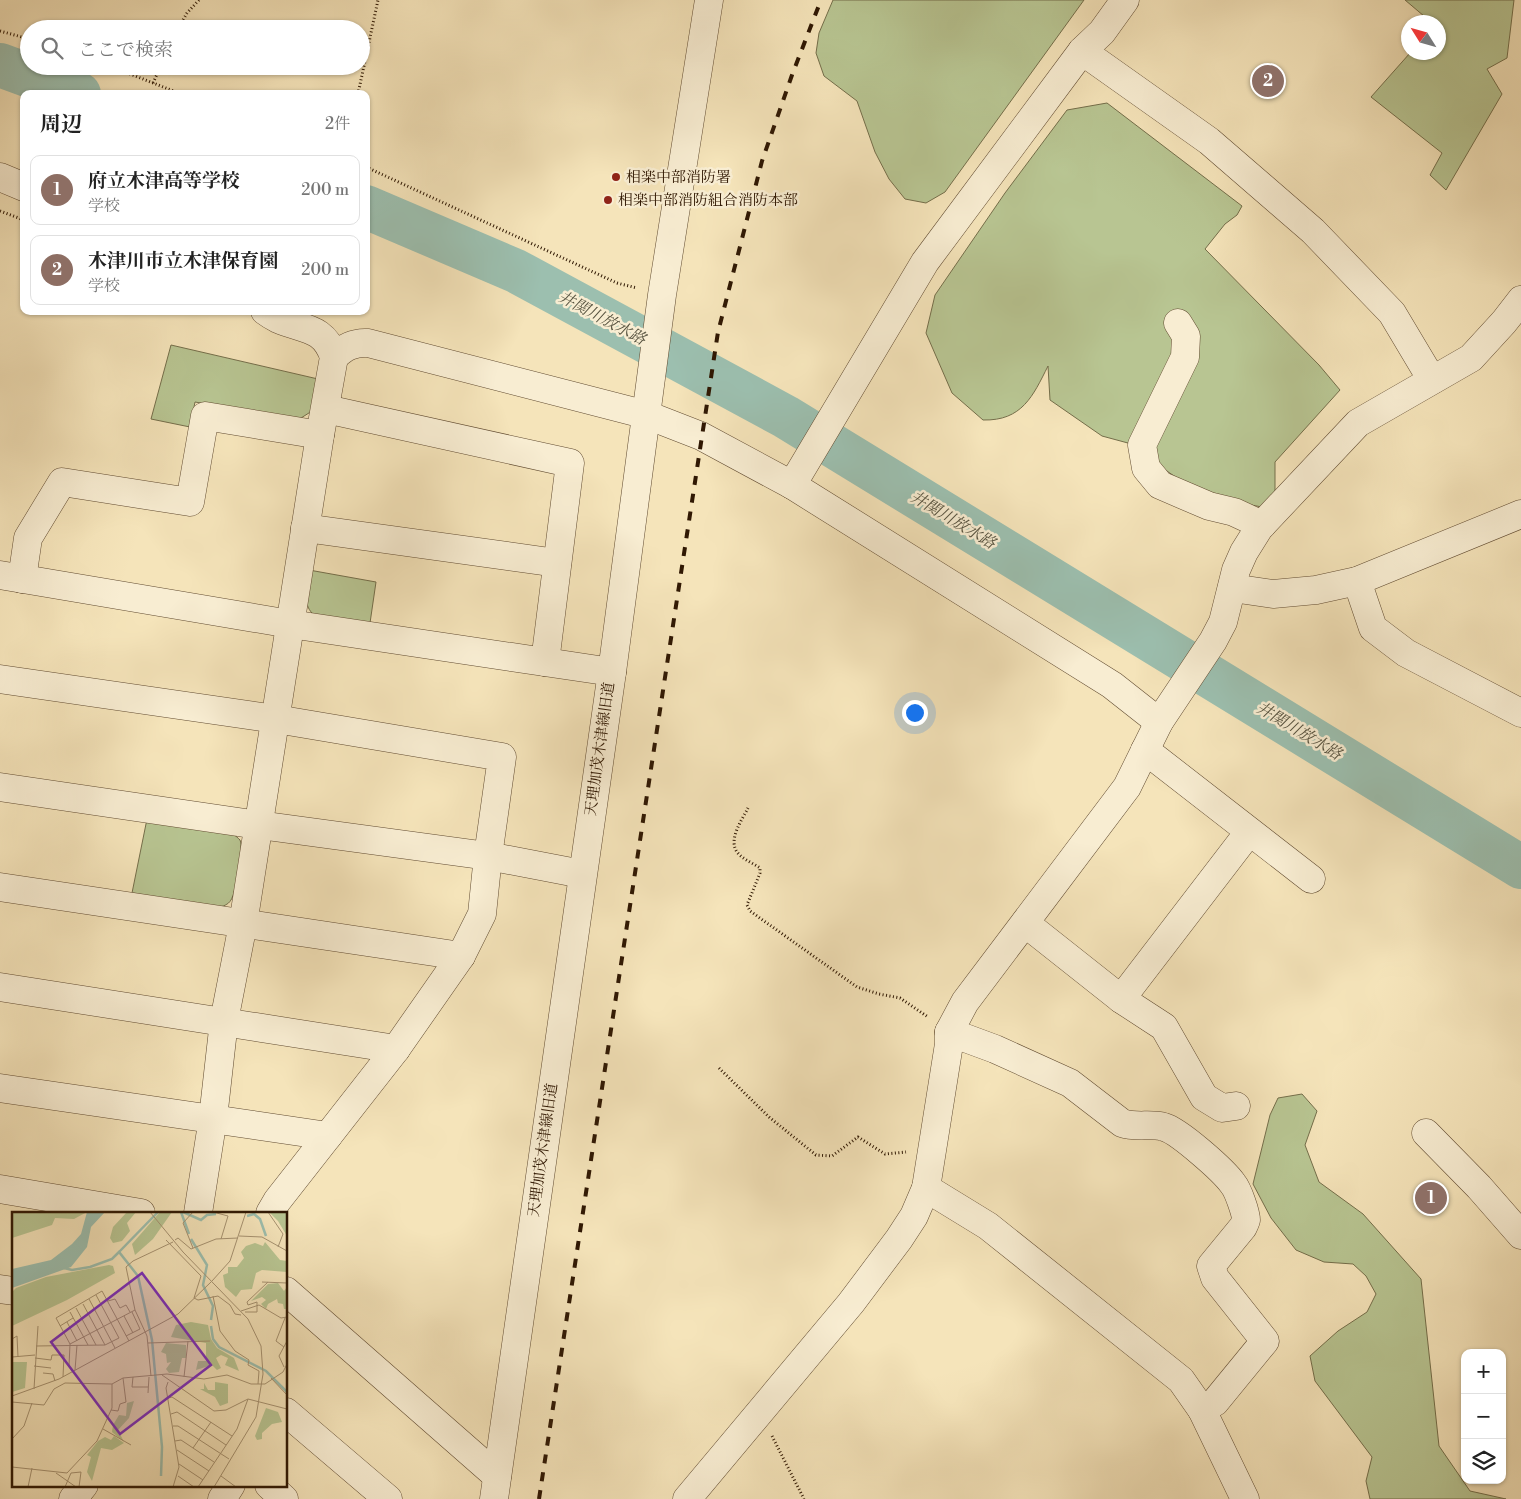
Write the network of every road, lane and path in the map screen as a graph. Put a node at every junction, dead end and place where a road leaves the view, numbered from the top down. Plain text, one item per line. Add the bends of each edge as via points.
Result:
1 (199, 0) edge
2 (378, 0) edge
3 (709, 0) edge
4 (1125, 0) edge
5 (183, 20) edge
6 (0, 31) edge
7 (20, 37) edge
8 (370, 38) edge
9 (1082, 51) junction
10 (133, 75) edge
11 (157, 75) edge
12 (362, 75) edge
13 (153, 83) junction
14 (171, 90) edge
15 (359, 90) edge
16 (370, 169) edge
17 (0, 177) edge
18 (20, 185) edge
19 (0, 211) edge
20 (20, 218) edge
21 (662, 300) junction
22 (1521, 300) edge
23 (271, 315) edge
24 (1178, 323) dead end
25 (334, 357) junction
26 (1432, 380) junction
27 (326, 409) junction
28 (647, 416) junction
29 (320, 435) junction
30 (795, 481) junction
31 (1521, 514) edge
32 (1262, 525) junction
33 (305, 528) junction
34 (557, 563) junction
35 (11, 577) edge
36 (1357, 581) junction
37 (1232, 588) junction
38 (290, 624) junction
39 (545, 662) junction
40 (612, 672) junction
41 (0, 679) edge
42 (1166, 713) junction
43 (1521, 713) edge
44 (276, 719) junction
45 (1145, 750) junction
46 (0, 786) edge
47 (748, 808) dead end
48 (258, 825) junction
49 (1249, 832) junction
50 (488, 856) junction
51 (582, 874) junction
52 (1311, 879) dead end
53 (0, 887) edge
54 (1025, 923) junction
55 (243, 924) junction
56 (461, 956) junction
57 (0, 986) edge
58 (1121, 999) junction
59 (224, 1021) junction
60 (949, 1032) junction
61 (396, 1049) junction
62 (719, 1068) dead end
63 (0, 1088) edge
64 (1236, 1106) dead end
65 (213, 1118) junction
66 (1426, 1133) dead end
67 (328, 1136) junction
68 (932, 1150) junction
69 (926, 1188) junction
70 (0, 1189) edge
71 (135, 1212) edge
72 (198, 1212) edge
73 (271, 1212) edge
74 (1521, 1235) edge
75 (288, 1293) edge
76 (1202, 1410) junction
77 (759, 1412) junction
78 (288, 1414) edge
79 (83, 1486) edge
80 (230, 1486) edge
81 (271, 1486) edge
82 (496, 1488) edge
83 (74, 1499) edge
84 (222, 1499) edge
85 (284, 1499) edge
86 (388, 1499) edge
87 (687, 1499) edge
88 (804, 1499) edge
89 (1245, 1499) edge

1 - 5 path
2 - 8 path
3 - 21 street, 天理加茂木津線旧道
4 - 9 street via 1102,32
6 - 7 path
9 - 26 street via 1209,141 1313,231 1392,313
9 - 30 street via 925,262
10 - 13 path
11 - 13 path
12 - 15 path
13 - 14 path
16 - 21 path via 617,283
17 - 18 street
19 - 20 path
21 - 28 street, 天理加茂木津線旧道
22 - 26 street via 1471,358
23 - 25 street via 318,334 332,348
24 - 32 street via 1186,336 1185,357 1142,445 1146,468 1160,484 1208,506 1234,512
25 - 27 street
25 - 28 street via 352,344 368,343
26 - 32 street via 1358,423
27 - 29 street
27 - 34 street via 570,464
28 - 30 street via 701,436
28 - 40 street, 天理加茂木津線旧道
29 - 33 street
29 - 35 street via 205,416 190,502 62,482 28,538
30 - 42 street via 1112,685
31 - 36 street
32 - 37 street via 1244,552
33 - 34 street
33 - 38 street
34 - 39 street
35 - 38 street
36 - 37 street via 1316,590 1273,594
36 - 43 street via 1373,628 1406,653
37 - 42 street via 1224,622 1214,641
38 - 39 street
38 - 44 street
39 - 40 street
40 - 51 street, 天理加茂木津線旧道
41 - 44 street
42 - 45 street
44 - 48 street
44 - 50 street via 502,757
45 - 49 street
45 - 54 street via 1127,787
46 - 48 street
47 - 60 path via 739,824 734,845 743,858 760,868 747,905 750,911 857,987 900,998
48 - 50 street
48 - 55 street
49 - 52 street
49 - 58 street
50 - 51 street
50 - 56 street via 482,914
51 - 82 street, 天理加茂木津線旧道
53 - 55 street
54 - 58 street
54 - 60 street via 965,1002
55 - 56 street
55 - 59 street
56 - 61 street
57 - 59 street
58 - 64 street via 1164,1027 1204,1097 1222,1108
59 - 61 street
59 - 65 street
60 - 68 street
60 - 76 street via 1070,1083 1122,1123 1172,1130 1233,1183 1246,1220 1211,1266 1215,1278 1265,1341 1215,1402
61 - 67 street
62 - 68 path via 769,1117 816,1155 832,1156 858,1137 884,1154
63 - 65 street
65 - 67 street
65 - 72 street
66 - 74 street
67 - 73 street
68 - 69 street
69 - 76 street via 988,1226 1181,1380
69 - 77 street via 899,1239 851,1303
70 - 71 street
75 - 82 street
76 - 89 street
77 - 87 street
77 - 88 path
78 - 86 street
79 - 83 street
80 - 84 street
81 - 85 street

